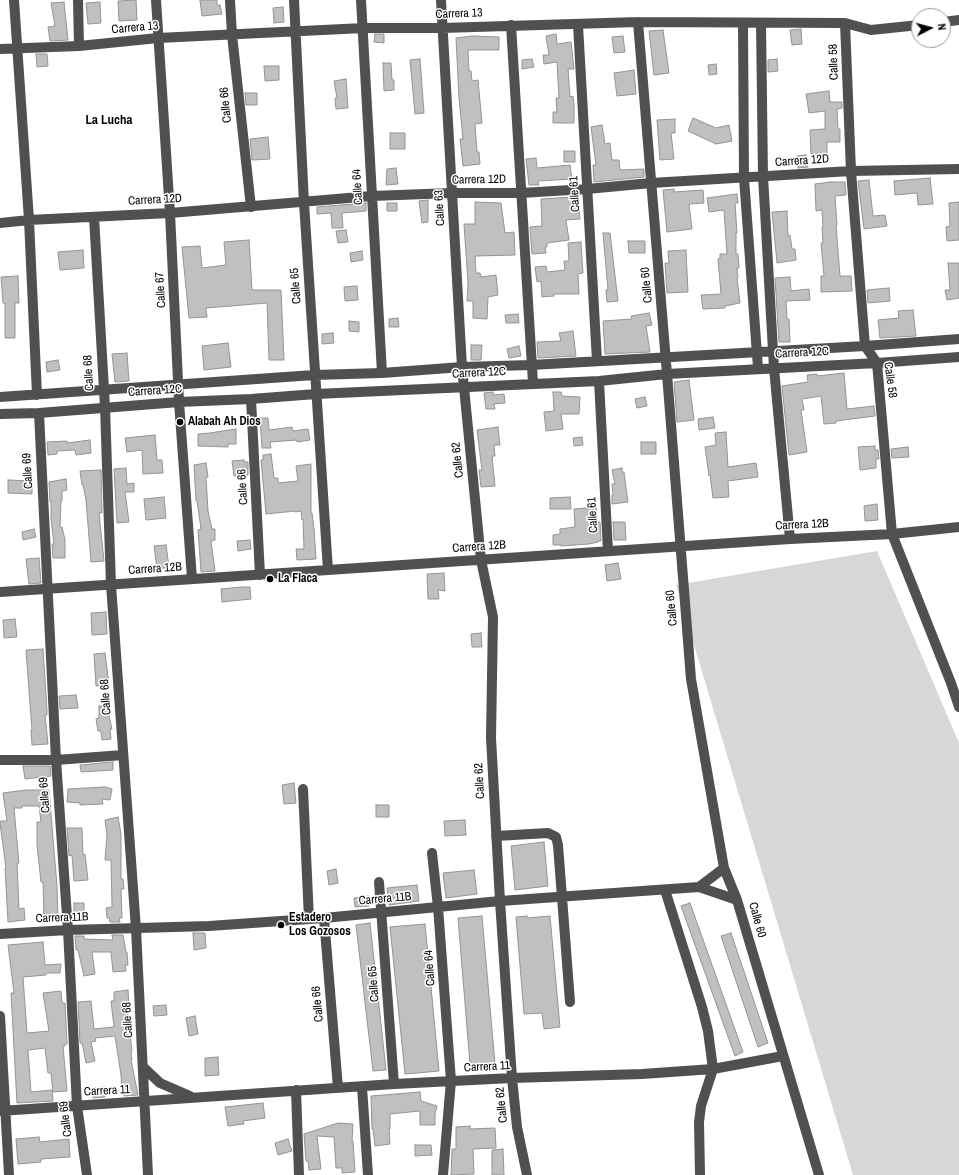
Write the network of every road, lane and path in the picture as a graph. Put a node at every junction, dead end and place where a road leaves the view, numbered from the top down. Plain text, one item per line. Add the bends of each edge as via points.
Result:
1 (14, 0) edge
2 (78, 0) edge
3 (156, 0) edge
4 (230, 0) edge
5 (294, 0) edge
6 (361, 0) edge
7 (441, 0) edge
8 (638, 22) junction
9 (743, 23) junction
10 (760, 23) junction
11 (845, 23) junction
12 (511, 25) junction
13 (578, 25) junction
14 (911, 26) edge
15 (364, 28) junction
16 (442, 28) junction
17 (296, 32) junction
18 (232, 35) junction
19 (158, 38) junction
20 (80, 46) junction
21 (17, 48) junction
22 (0, 49) edge
23 (959, 169) edge
24 (851, 171) junction
25 (763, 176) junction
26 (744, 178) junction
27 (651, 183) junction
28 (587, 189) junction
29 (452, 193) junction
30 (521, 193) junction
31 (372, 196) junction
32 (304, 203) junction
33 (250, 207) junction
34 (170, 213) junction
35 (94, 217) junction
36 (29, 220) junction
37 (0, 223) edge
38 (959, 339) edge
39 (865, 346) junction
40 (773, 351) junction
41 (757, 352) junction
42 (666, 357) junction
43 (959, 357) edge
44 (598, 362) junction
45 (877, 363) junction
46 (531, 365) junction
47 (462, 367) junction
48 (758, 368) junction
49 (774, 368) junction
50 (382, 373) junction
51 (667, 374) junction
52 (314, 375) junction
53 (599, 381) junction
54 (178, 384) junction
55 (533, 384) junction
56 (464, 387) junction
57 (103, 390) junction
58 (316, 394) junction
59 (37, 395) junction
60 (0, 397) edge
61 (251, 399) junction
62 (179, 402) junction
63 (105, 408) junction
64 (39, 413) junction
65 (0, 414) edge
66 (959, 527) edge
67 (892, 534) junction
68 (790, 539) junction
69 (680, 546) junction
70 (608, 551) junction
71 (481, 560) junction
72 (328, 570) junction
73 (260, 574) junction
74 (192, 579) junction
75 (111, 585) junction
76 (47, 589) junction
77 (0, 592) edge
78 (955, 682) edge
79 (959, 707) edge
80 (123, 755) junction
81 (0, 760) edge
82 (56, 760) junction
83 (303, 789) dead end
84 (496, 836) junction
85 (432, 853) dead end
86 (724, 868) junction
87 (379, 882) dead end
88 (699, 888) junction
89 (665, 890) junction
90 (562, 896) junction
91 (737, 900) junction
92 (500, 901) junction
93 (438, 907) junction
94 (381, 912) junction
95 (324, 918) junction
96 (309, 919) junction
97 (136, 929) junction
98 (68, 930) junction
99 (0, 934) edge
100 (570, 1002) dead end
101 (0, 1016) edge
102 (783, 1056) junction
103 (143, 1067) junction
104 (713, 1069) junction
105 (512, 1078) junction
106 (451, 1081) junction
107 (394, 1084) junction
108 (362, 1087) junction
109 (338, 1088) junction
110 (296, 1090) junction
111 (192, 1097) junction
112 (144, 1102) junction
113 (77, 1106) junction
114 (2, 1111) edge
115 (9, 1175) edge
116 (87, 1175) edge
117 (148, 1175) edge
118 (299, 1175) edge
119 (368, 1175) edge
120 (443, 1175) edge
121 (528, 1175) edge
122 (700, 1175) edge
123 (819, 1175) edge

1 - 21 street
2 - 20 street
3 - 19 street, Calle 67
4 - 18 street, Calle 66
5 - 17 street, Calle 65
6 - 15 street, Calle 64
7 - 16 street, Calle 63
8 - 9 street, Carrera 13
8 - 13 street, Carrera 13
8 - 27 street, Calle 60
9 - 10 street, Carrera 13
9 - 26 street
10 - 11 street, Carrera 13
10 - 25 street
11 - 14 street, Carrera 13 via 871,30
11 - 24 street, Calle 58
12 - 13 street, Carrera 13
12 - 16 street, Carrera 13
12 - 30 street
13 - 28 street, Calle 61
15 - 16 street, Carrera 13
15 - 17 street, Carrera 13
15 - 31 street, Calle 64
16 - 29 street, Calle 63
17 - 18 street, Carrera 13
17 - 32 street, Calle 65
18 - 19 street, Carrera 13
18 - 33 street, Calle 66
19 - 20 street, Carrera 13
19 - 34 street, Calle 67
20 - 21 street, Carrera 13
21 - 22 street, Carrera 13
21 - 36 street
23 - 24 street, Carrera 12D
24 - 25 street, Carrera 12D
24 - 39 street, Calle 58
25 - 26 street, Carrera 12D
25 - 40 street
26 - 27 street, Carrera 12D
26 - 41 street
27 - 28 street, Carrera 12D
27 - 42 street, Calle 60
28 - 30 street, Carrera 12D
28 - 44 street, Calle 61
29 - 30 street, Carrera 12D
29 - 31 street, Carrera 12D
29 - 47 street, Calle 63
30 - 46 street
31 - 32 street, Carrera 12D
31 - 50 street, Calle 64
32 - 33 street, Carrera 12D
32 - 52 street, Calle 65
33 - 34 street, Carrera 12D
34 - 35 street, Carrera 12D
34 - 54 street, Calle 67
35 - 36 street, Carrera 12D
35 - 57 street, Calle 68
36 - 37 street, Carrera 12D
36 - 59 street
38 - 39 street, Carrera 12C
39 - 40 street, Carrera 12C
39 - 45 street, Calle 58
40 - 41 street, Carrera 12C
40 - 49 street
41 - 42 street, Carrera 12C
41 - 48 street
42 - 44 street, Carrera 12C
42 - 51 street, Calle 60
43 - 45 street, Carrera 12C
44 - 46 street, Carrera 12C
45 - 49 street, Carrera 12C
45 - 67 street, Calle 58
46 - 47 street, Carrera 12C
46 - 55 street
47 - 50 street, Carrera 12C
47 - 56 street, Calle 63
48 - 49 street, Carrera 12C
48 - 51 street, Carrera 12C
49 - 68 street
50 - 52 street, Carrera 12C
51 - 53 street, Carrera 12C
51 - 69 street, Calle 60
52 - 54 street, Carrera 12C
52 - 58 street, Calle 65
53 - 55 street, Carrera 12C
53 - 70 street, Calle 61
54 - 57 street, Carrera 12C
54 - 62 street, Calle 67
55 - 56 street, Carrera 12C
56 - 58 street, Carrera 12C
56 - 71 street, Calle 62
57 - 59 street, Carrera 12C
57 - 63 street, Calle 68
58 - 61 street, Carrera 12C
58 - 72 street, Calle 65
59 - 60 street, Carrera 12C
61 - 62 street, Carrera 12C
61 - 73 street, Calle 66
62 - 63 street, Carrera 12C
62 - 74 street, Calle 67
63 - 64 street, Carrera 12C
63 - 75 street, Calle 68
64 - 65 street, Carrera 12C
64 - 76 street, Calle 69
66 - 67 street, Carrera 12B
67 - 68 street, Carrera 12B
67 - 78 street, Calle 58
68 - 69 street, Carrera 12B
69 - 70 street, Carrera 12B
69 - 86 street, Calle 60 via 691,679
70 - 71 street, Carrera 12B
71 - 72 street, Carrera 12B
71 - 84 street, Calle 62 via 493,617 491,738
72 - 73 street, Carrera 12B
73 - 74 street, Carrera 12B
74 - 75 street, Carrera 12B
75 - 76 street, Carrera 12B
75 - 80 street, Calle 68
76 - 77 street, Carrera 12B
76 - 82 street, Calle 69
78 - 79 street, Calle 58
80 - 82 street
80 - 97 street, Calle 68
81 - 82 street
82 - 98 street, Calle 69
83 - 96 street
84 - 90 street via 548,833 556,837
84 - 92 street, Calle 62
85 - 93 street, Calle 64
86 - 88 street
86 - 91 street, Calle 60
87 - 94 street, Calle 65
88 - 89 street, Carrera 11B
88 - 91 street, Carrera 11B
89 - 90 street, Carrera 11B
89 - 104 street via 702,1007
90 - 92 street, Carrera 11B
90 - 100 street
91 - 102 street, Calle 60
92 - 93 street, Carrera 11B
92 - 105 street, Calle 62
93 - 94 street, Carrera 11B
93 - 106 street, Calle 64
94 - 95 street, Carrera 11B
94 - 107 street, Calle 65
95 - 96 street, Carrera 11B
95 - 109 street, Calle 66
96 - 97 street, Carrera 11B
97 - 98 street, Carrera 11B
97 - 103 street, Calle 68
98 - 99 street, Carrera 11B
98 - 113 street, Calle 69
101 - 114 street
102 - 104 street, Carrera 11
102 - 123 street, Calle 60
103 - 111 street, Carrera 11 via 160,1083
103 - 112 street, Calle 68
104 - 105 street, Carrera 11
104 - 122 street via 699,1122
105 - 106 street, Carrera 11
105 - 121 street, Calle 62 via 517,1127
106 - 107 street, Carrera 11
106 - 120 street, Calle 64
107 - 108 street, Carrera 11
108 - 109 street, Carrera 11
108 - 119 street
109 - 110 street, Carrera 11
110 - 111 street, Carrera 11
110 - 118 street
111 - 112 street, Carrera 11
112 - 113 street, Carrera 11
112 - 117 street, Calle 68
113 - 114 street, Carrera 11
113 - 116 street, Calle 69
114 - 115 street

